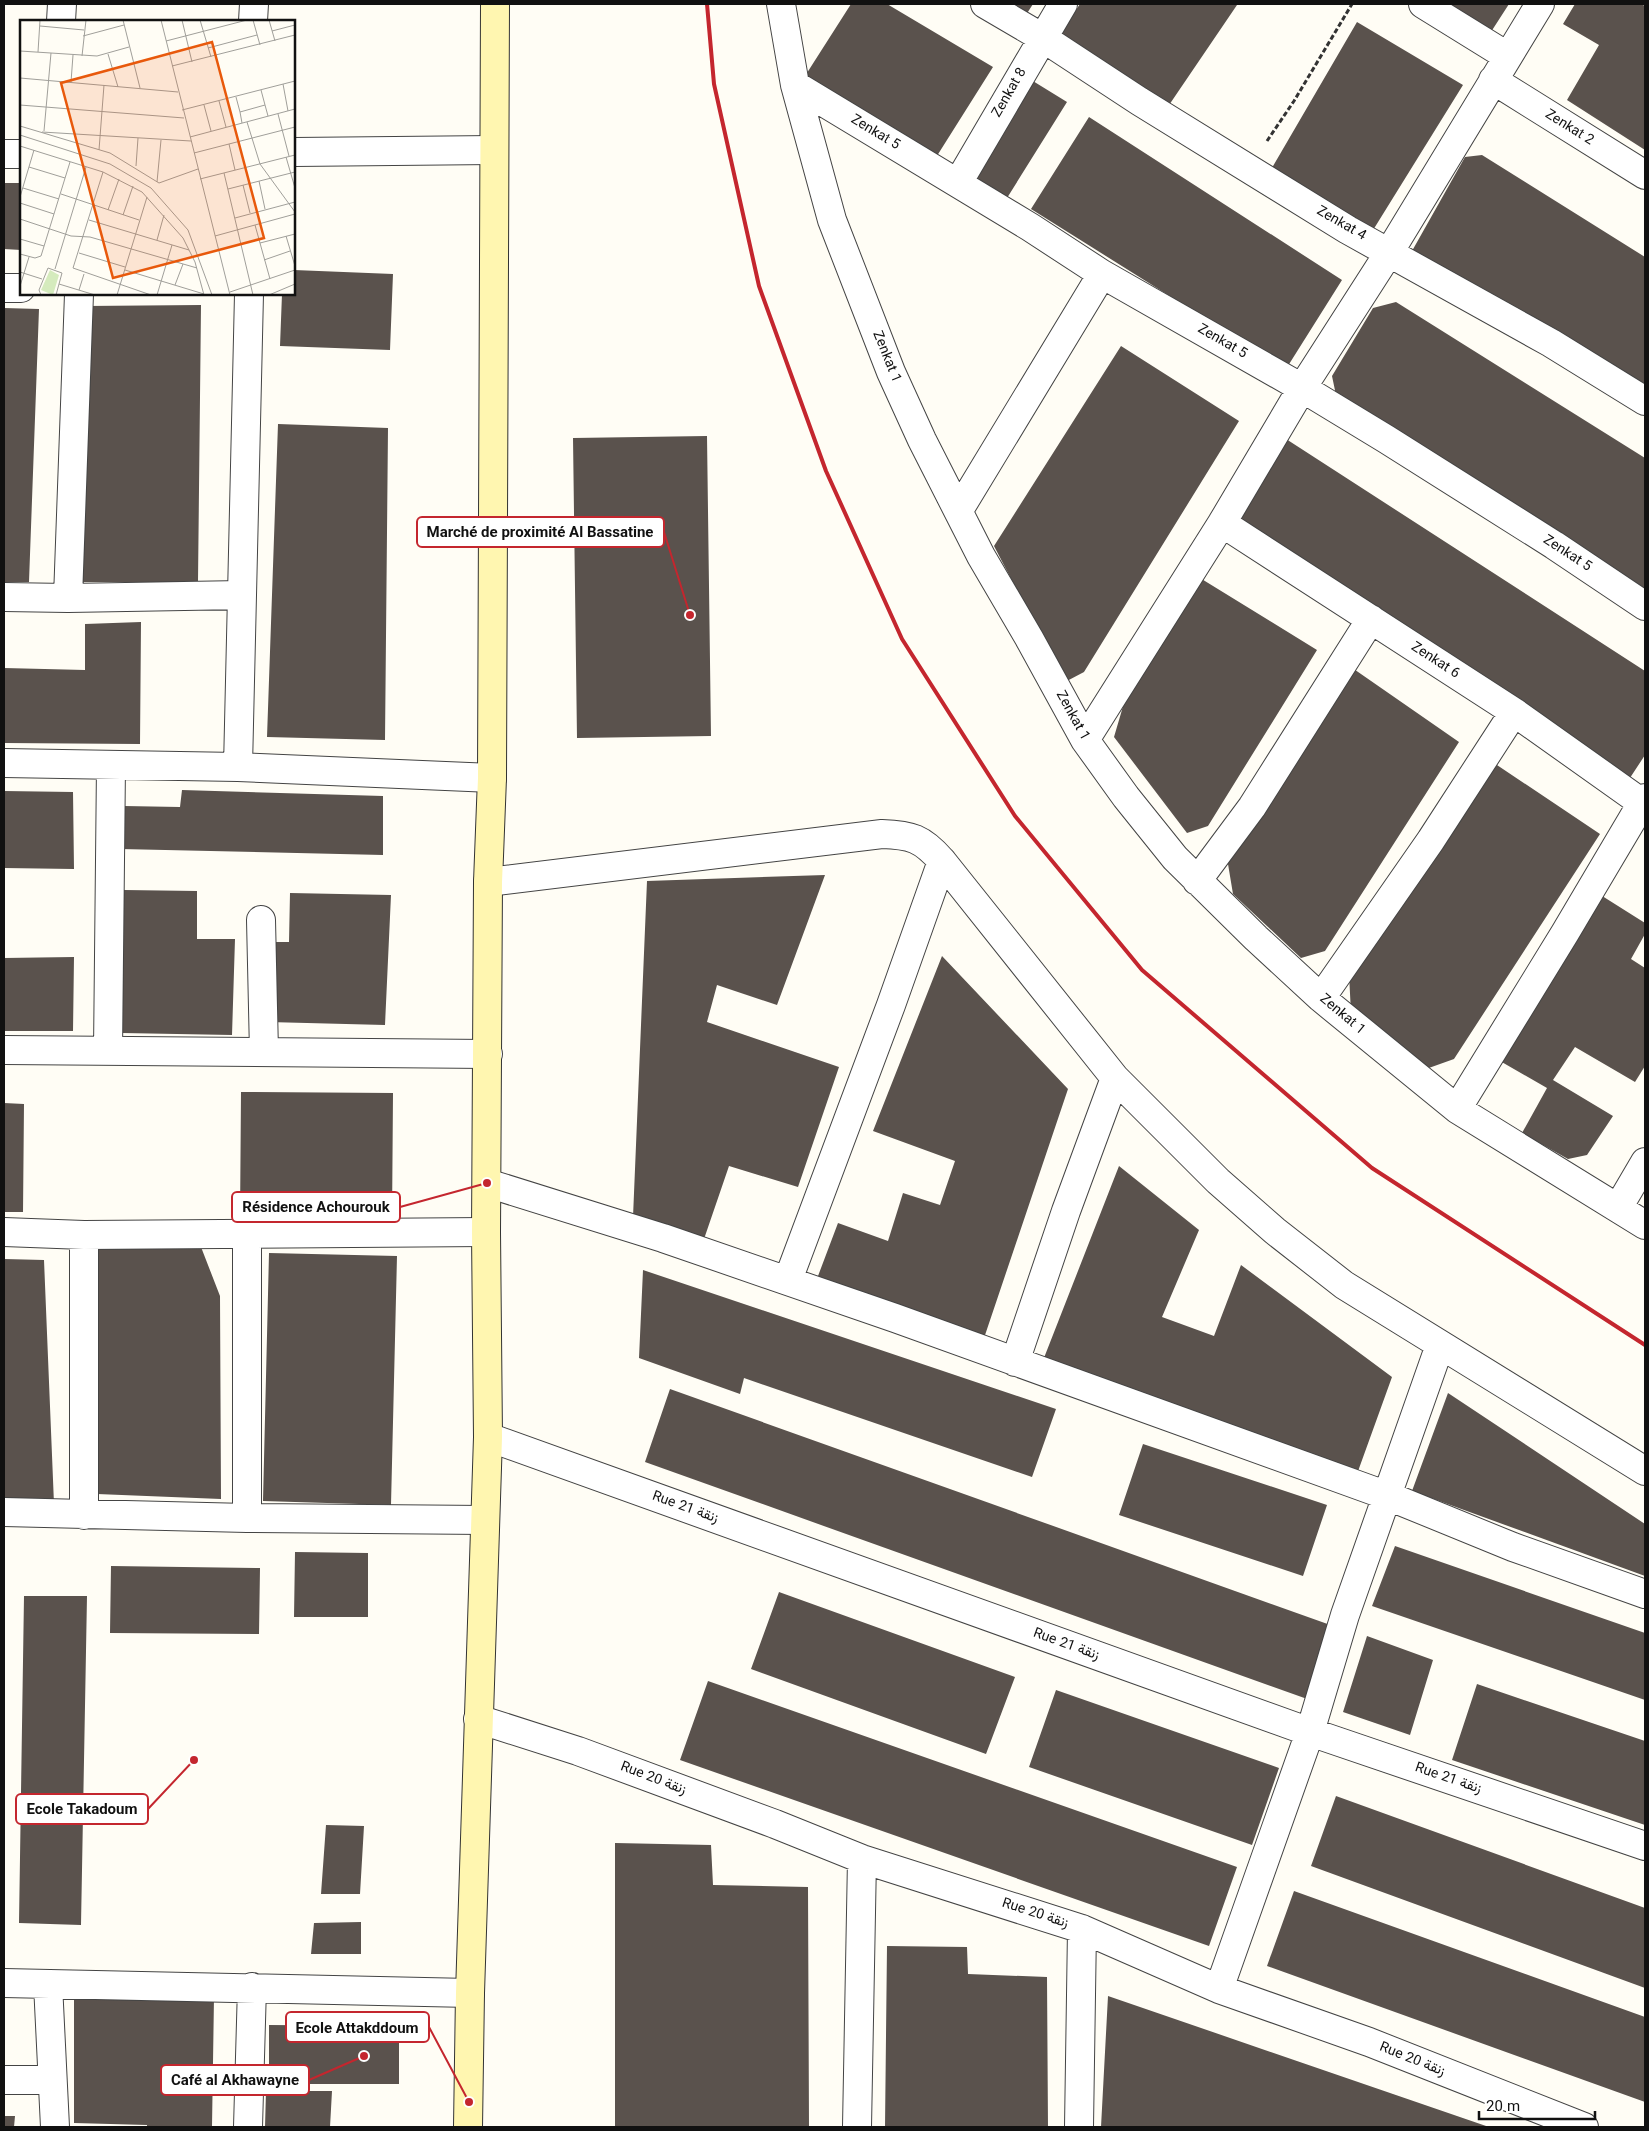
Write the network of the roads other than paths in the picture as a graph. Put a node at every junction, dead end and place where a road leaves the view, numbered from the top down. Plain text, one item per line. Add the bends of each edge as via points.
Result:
1 (62, 4) edge
2 (254, 4) edge
3 (495, 4) edge
4 (781, 4) edge
5 (985, 4) edge
6 (1063, 4) edge
7 (1423, 4) edge
8 (1540, 4) edge
9 (61, 20) edge
10 (253, 20) edge
11 (1043, 38) junction
12 (1507, 56) junction
13 (1493, 80) junction
14 (795, 85) junction
15 (494, 150) junction
16 (295, 152) edge
17 (4, 154) edge
18 (20, 154) edge
19 (1645, 176) edge
20 (958, 183) junction
21 (1390, 252) junction
22 (1102, 274) junction
23 (4, 288) edge
24 (20, 288) edge
25 (79, 295) edge
26 (249, 295) edge
27 (1302, 388) junction
28 (1645, 401) edge
29 (959, 510) junction
30 (1222, 523) junction
31 (242, 596) junction
32 (4, 597) edge
33 (68, 598) junction
34 (1645, 606) edge
35 (1371, 619) junction
36 (1514, 712) junction
37 (1085, 740) junction
38 (4, 763) edge
39 (111, 765) junction
40 (238, 767) junction
41 (492, 778) junction
42 (1644, 802) edge
43 (942, 861) junction
44 (1197, 881) junction
45 (488, 882) junction
46 (261, 920) dead end
47 (1321, 998) junction
48 (4, 1050) edge
49 (108, 1051) junction
50 (264, 1052) junction
51 (488, 1054) junction
52 (1115, 1078) junction
53 (1457, 1108) junction
54 (1645, 1162) edge
55 (487, 1183) junction
56 (1618, 1208) junction
57 (1645, 1225) edge
58 (4, 1232) edge
59 (486, 1232) junction
60 (247, 1234) junction
61 (84, 1235) junction
62 (788, 1280) junction
63 (1440, 1345) junction
64 (1015, 1362) junction
65 (488, 1437) junction
66 (1645, 1471) edge
67 (1388, 1496) junction
68 (4, 1512) edge
69 (84, 1514) junction
70 (247, 1518) junction
71 (486, 1520) junction
72 (1645, 1594) edge
73 (478, 1719) junction
74 (1310, 1732) junction
75 (1645, 1846) edge
76 (862, 1859) junction
77 (1082, 1929) junction
78 (4, 1983) edge
79 (48, 1984) junction
80 (252, 1987) junction
81 (1220, 1989) junction
82 (470, 1993) junction
83 (4, 2080) edge
84 (52, 2080) junction
85 (1541, 2120) edge
86 (54, 2127) edge
87 (248, 2127) edge
88 (468, 2127) edge
89 (857, 2127) edge
90 (1079, 2127) edge
91 (1584, 2127) edge

1 - 9 street
2 - 10 street
3 - 15 main road
4 - 14 street, Zenkat 1
5 - 11 street, Zenkat 4
6 - 11 street, Zenkat 8
7 - 12 street
8 - 12 street
11 - 20 street, Zenkat 8
11 - 21 street, Zenkat 4 via 1248,169
12 - 13 street
13 - 19 street, Zenkat 2
13 - 21 street
14 - 20 street, Zenkat 5
14 - 29 street, Zenkat 1 via 832,220 891,372
15 - 16 street
15 - 41 main road
17 - 18 street
20 - 22 street, Zenkat 5
21 - 27 street
21 - 28 street, Zenkat 4 via 1551,343
22 - 27 street, Zenkat 5
22 - 29 street
23 - 24 street
25 - 33 street
26 - 31 street
27 - 30 street
27 - 34 street, Zenkat 5 via 1546,540
29 - 37 street, Zenkat 1 via 981,556
30 - 35 street, Zenkat 6
30 - 37 street
31 - 33 street
31 - 40 street
32 - 33 street
35 - 36 street, Zenkat 6
35 - 44 street via 1252,807
36 - 42 street, Zenkat 6
36 - 47 street via 1431,840
37 - 44 street, Zenkat 1 via 1126,797
38 - 39 street
39 - 40 street
39 - 49 street
40 - 41 street
41 - 45 main road
42 - 53 street
43 - 45 street via 924,842 905,835 882,834
43 - 52 street
43 - 62 street
44 - 47 street, Zenkat 1
45 - 51 main road
46 - 50 street
47 - 53 street, Zenkat 1
48 - 49 street
49 - 50 street
50 - 51 street
51 - 55 main road
52 - 63 street via 1218,1181 1276,1232 1344,1285
52 - 64 street
53 - 56 street, Zenkat 1
54 - 56 street
55 - 59 main road
55 - 62 street
56 - 57 street, Zenkat 1
58 - 61 street
59 - 60 street
59 - 65 main road
60 - 61 street
60 - 70 street
61 - 69 street
62 - 64 street
63 - 66 street
63 - 67 street
64 - 67 street
65 - 71 main road
65 - 74 street, Rue 21 زنقة
67 - 72 street via 1513,1547
67 - 74 street via 1345,1615
68 - 69 street
69 - 70 street
70 - 71 street
71 - 73 main road
73 - 76 street, Rue 20 زنقة via 578,1751
73 - 82 main road
74 - 75 street, Rue 21 زنقة
74 - 81 street
76 - 77 street, Rue 20 زنقة
76 - 89 street
77 - 81 street, Rue 20 زنقة
77 - 90 street
78 - 79 street
79 - 80 street
79 - 84 street
80 - 82 street
80 - 87 street
81 - 85 street, Rue 20 زنقة via 1369,2042
82 - 88 main road
83 - 84 street
84 - 86 street
85 - 91 street, Rue 20 زنقة

